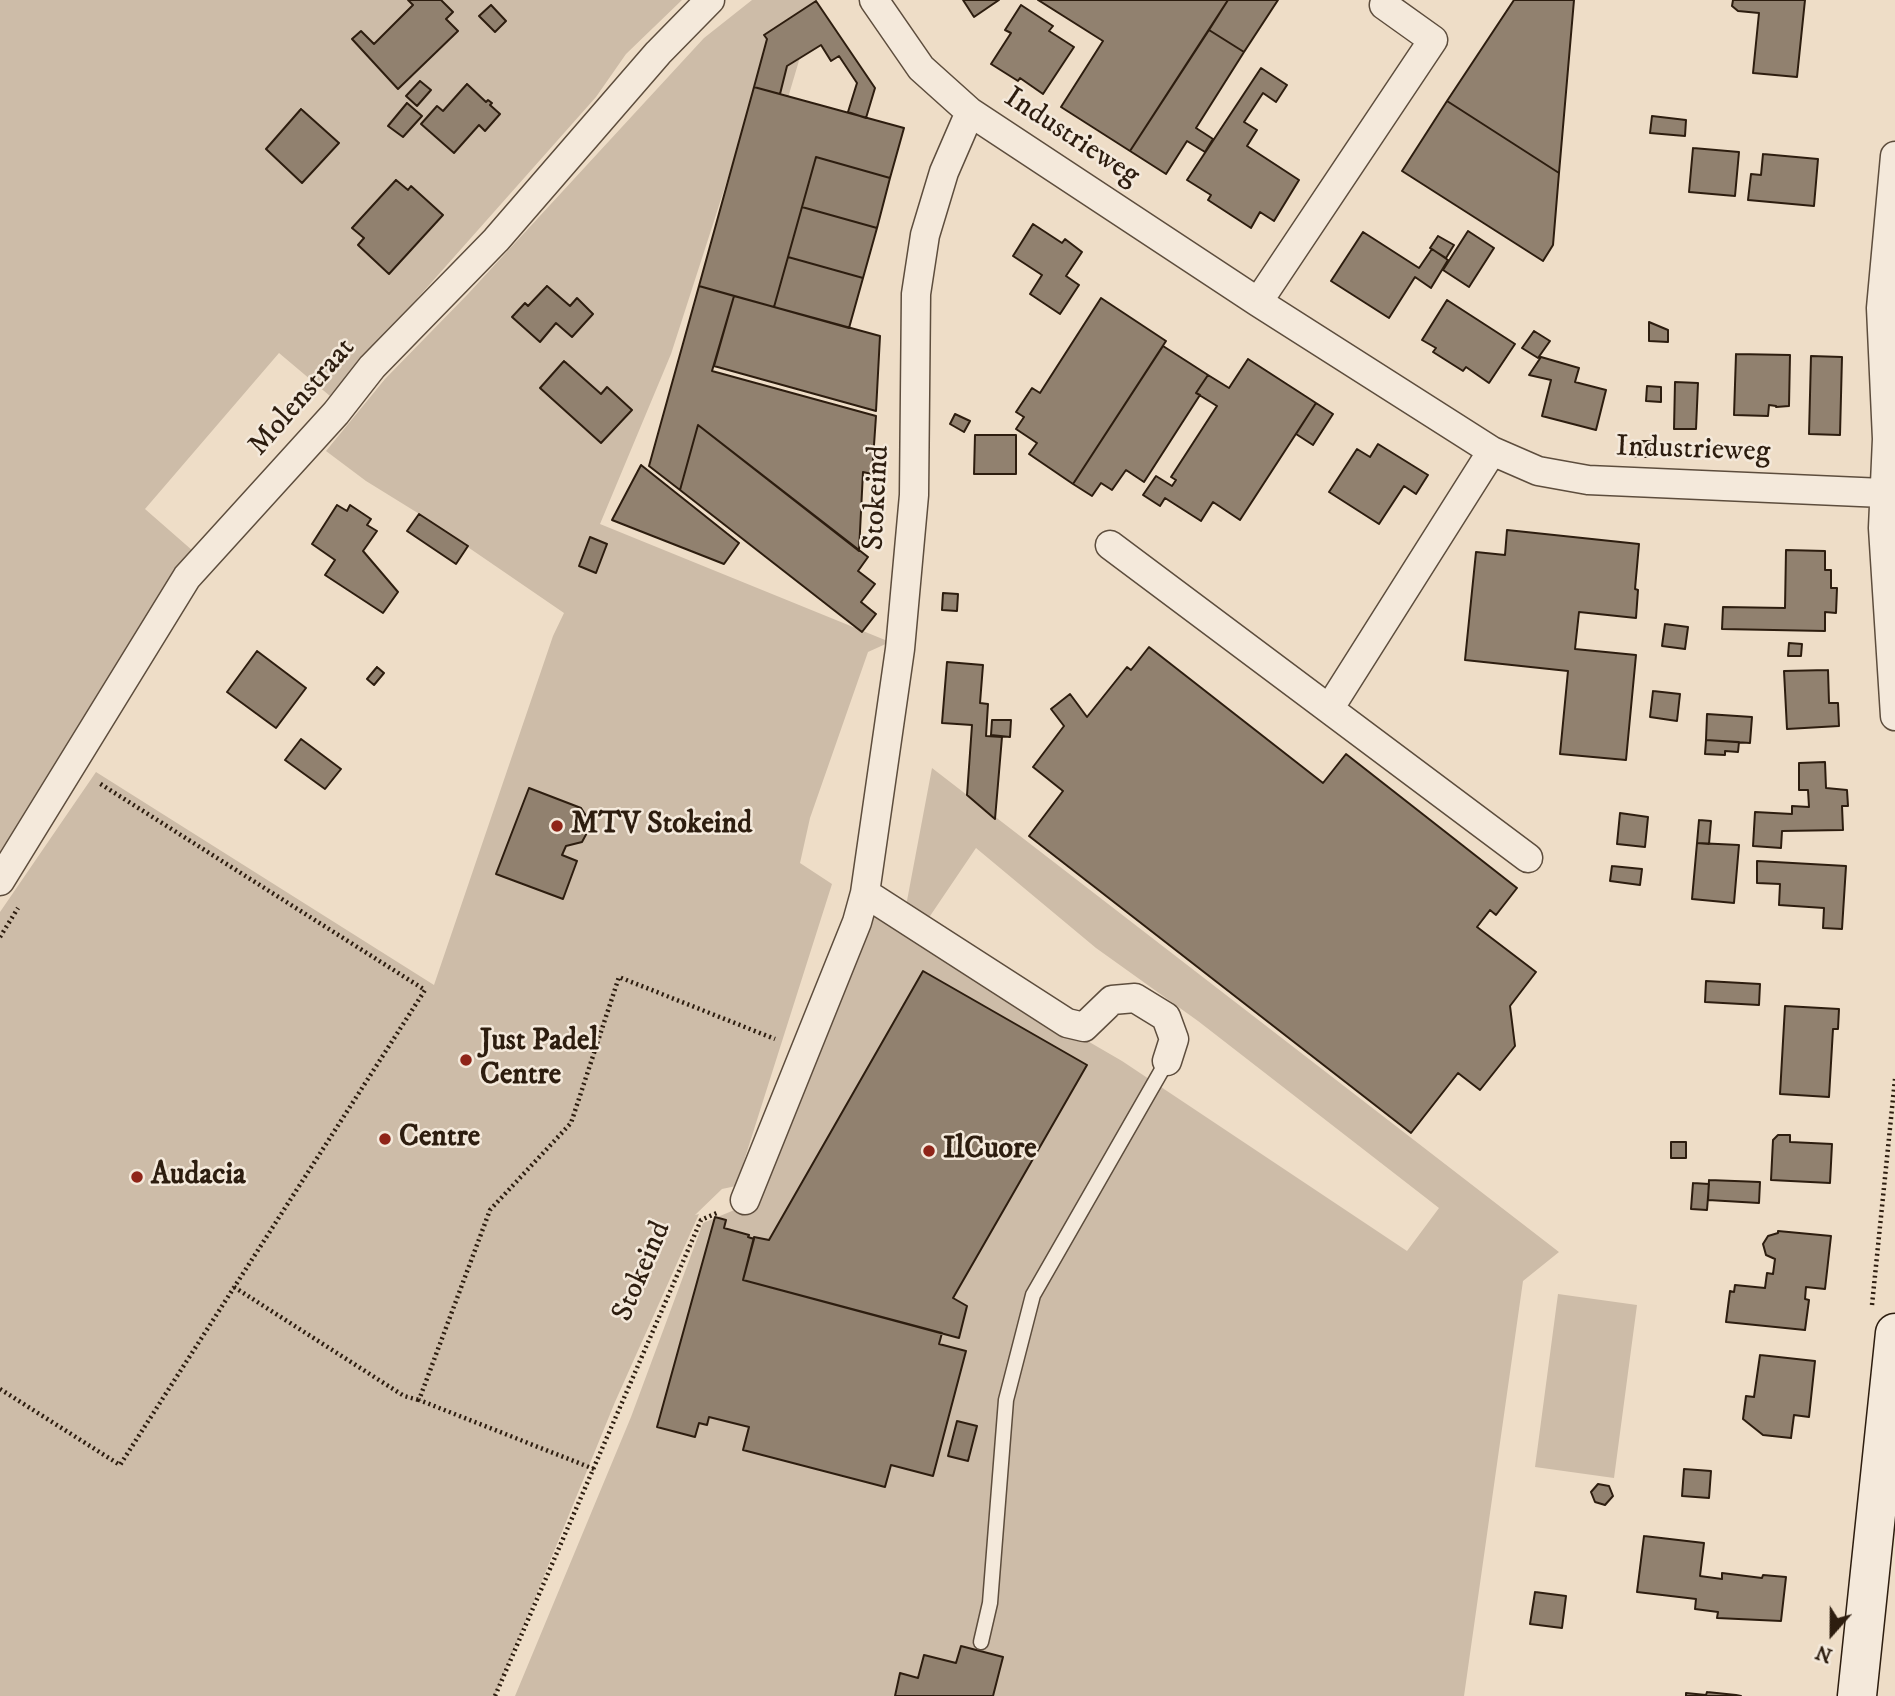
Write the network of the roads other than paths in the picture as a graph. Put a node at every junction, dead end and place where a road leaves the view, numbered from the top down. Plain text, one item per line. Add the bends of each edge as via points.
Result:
1 (710, 0) edge
2 (874, 0) edge
3 (1384, 5) dead end
4 (970, 112) junction
5 (1895, 156) edge
6 (1258, 302) junction
7 (1492, 451) junction
8 (1889, 494) edge
9 (1110, 545) dead end
10 (1329, 709) junction
11 (1895, 716) edge
12 (1528, 858) dead end
13 (0, 881) edge
14 (865, 893) junction
15 (1167, 1061) joint
16 (745, 1200) road end
17 (1895, 1333) edge
18 (981, 1642) dead end
19 (1857, 1696) edge

1 - 13 street, Molenstraat via 658,53 496,240 372,367 187,577
2 - 4 street, Industrieweg via 921,68
3 - 6 street via 1433,40
4 - 6 street, Industrieweg
4 - 14 street, Stokeind via 944,172 925,235 916,294 913,508 900,649
5 - 8 street via 1881,308
6 - 7 street, Industrieweg
7 - 8 street, Industrieweg via 1538,471 1588,480
7 - 10 street
8 - 11 street via 1888,636
9 - 10 street
10 - 12 street
14 - 15 street via 1067,1023 1084,1027 1112,1000 1135,998 1166,1017 1174,1039
14 - 16 street, Stokeind
15 - 18 lane via 1033,1295 1006,1400 990,1603
17 - 19 main road

